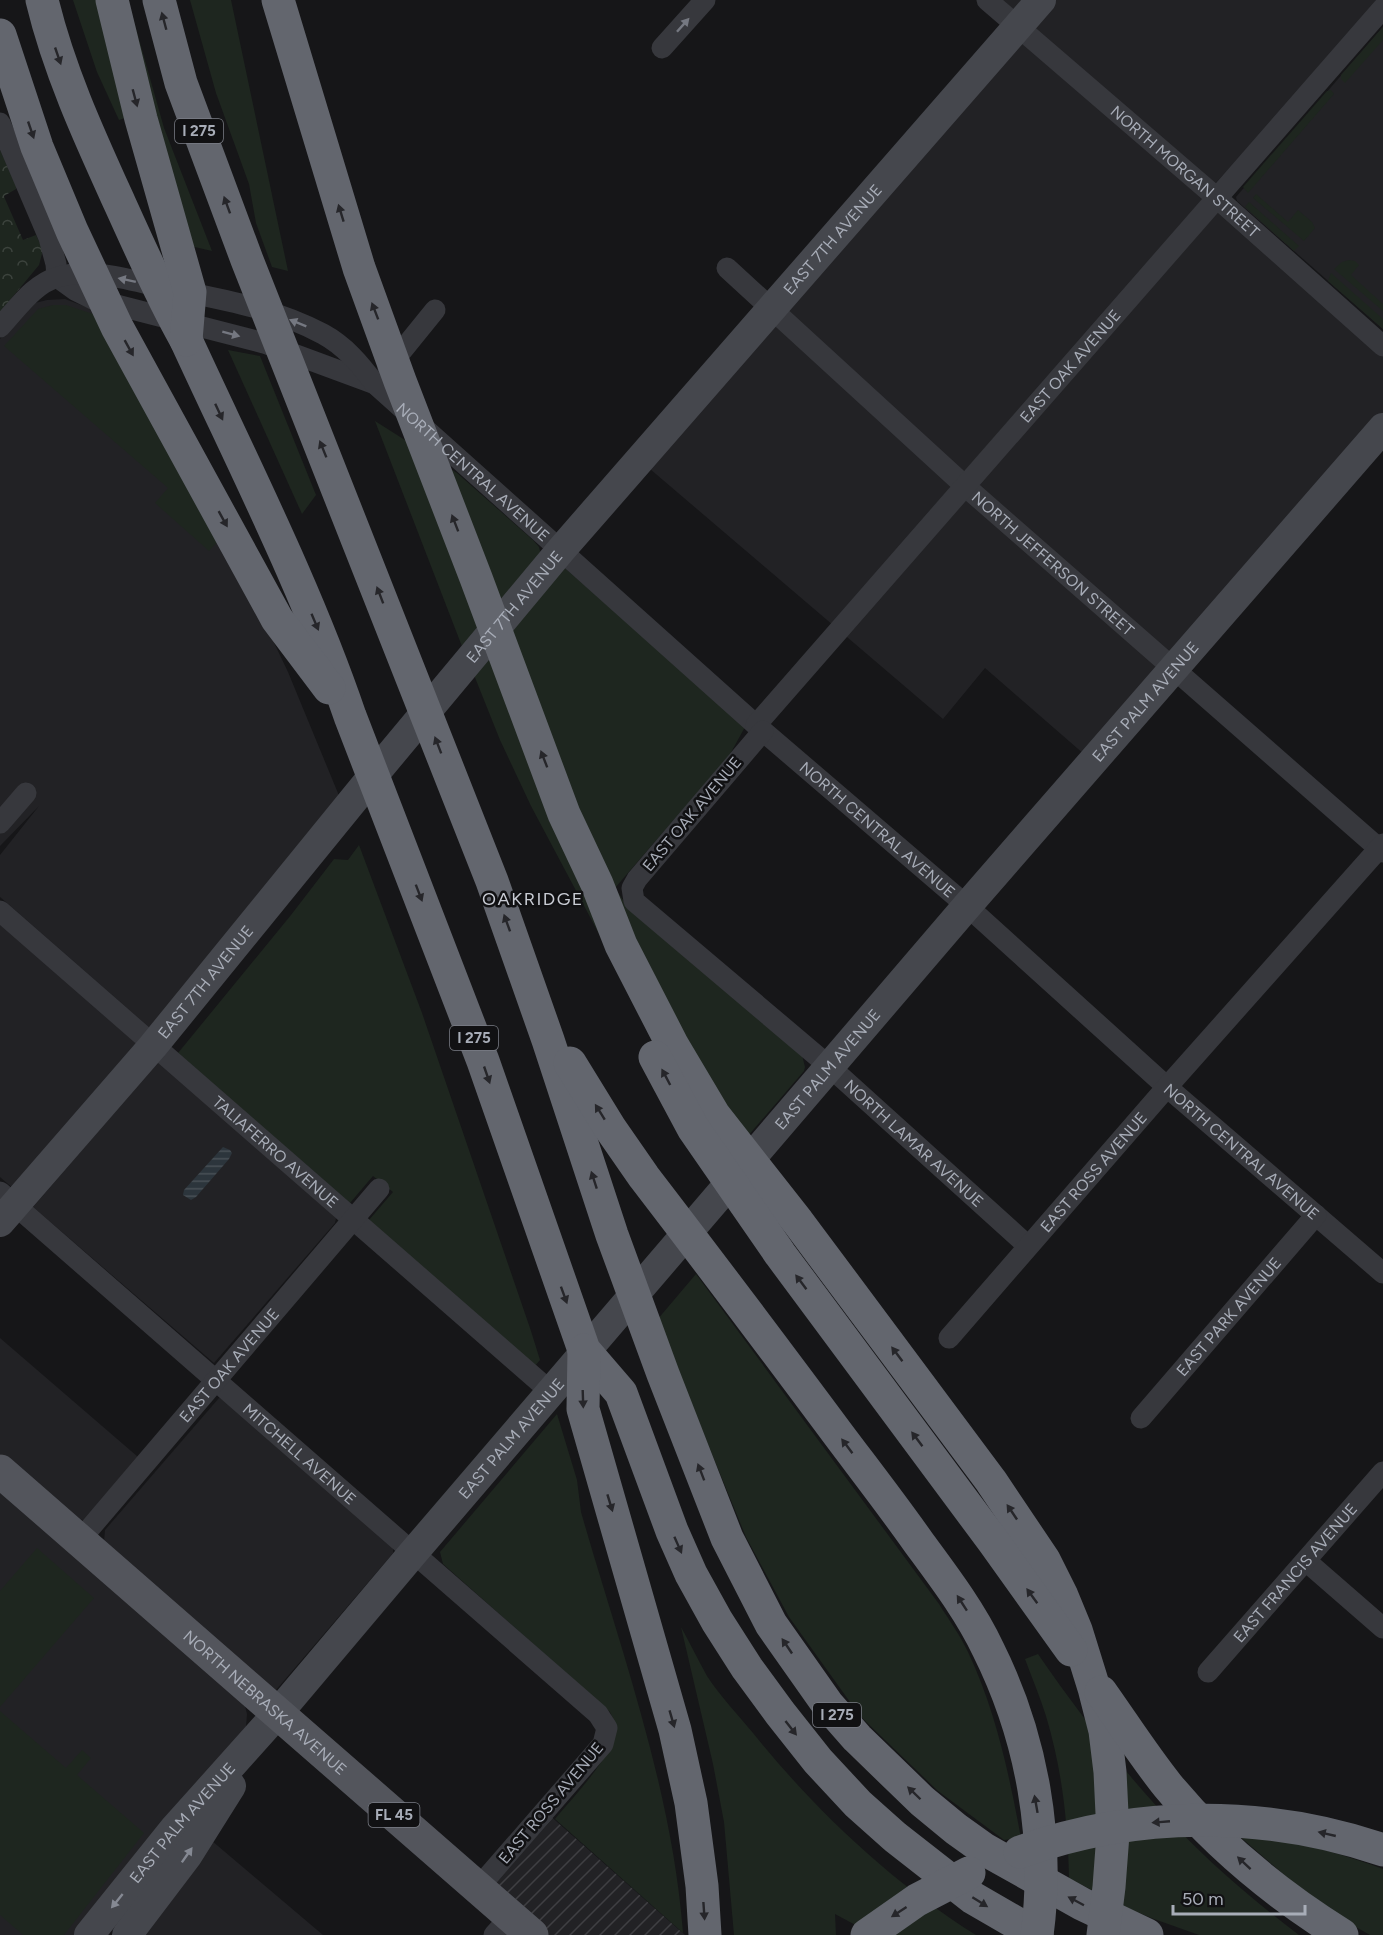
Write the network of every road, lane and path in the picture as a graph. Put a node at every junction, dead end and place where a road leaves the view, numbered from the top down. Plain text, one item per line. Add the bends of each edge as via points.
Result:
1 (42, 0) edge
2 (112, 0) edge
3 (159, 0) edge
4 (278, 0) edge
5 (289, 0) edge
6 (704, 0) edge
7 (987, 0) edge
8 (1041, 0) edge
9 (1383, 8) edge
10 (1017, 27) junction
11 (0, 35) edge
12 (662, 48) dead end
13 (303, 82) junction
14 (0, 123) edge
15 (1217, 198) junction
16 (53, 250) junction
17 (727, 268) dead end
18 (86, 274) junction
19 (57, 277) junction
20 (773, 309) junction
21 (435, 310) dead end
22 (0, 327) edge
23 (186, 340) junction
24 (1383, 346) edge
25 (375, 384) junction
26 (1383, 428) edge
27 (965, 486) junction
28 (561, 550) junction
29 (1174, 668) junction
30 (351, 716) junction
31 (760, 728) junction
32 (26, 793) dead end
33 (0, 823) edge
34 (1382, 848) edge
35 (634, 901) joint
36 (967, 906) junction
37 (0, 911) edge
38 (527, 978) junction
39 (153, 1046) junction
40 (830, 1067) junction
41 (1167, 1087) junction
42 (704, 1122) junction
43 (379, 1189) dead end
44 (5, 1206) edge
45 (1316, 1215) junction
46 (353, 1220) junction
47 (1028, 1246) junction
48 (1380, 1266) edge
49 (949, 1338) dead end
50 (584, 1350) junction
51 (216, 1380) junction
52 (551, 1392) junction
53 (1141, 1418) dead end
54 (0, 1471) edge
55 (1383, 1472) edge
56 (79, 1541) junction
57 (413, 1553) junction
58 (1306, 1561) junction
59 (1383, 1628) edge
60 (1208, 1672) dead end
61 (278, 1713) junction
62 (598, 1714) joint
63 (1383, 1850) edge
64 (478, 1888) junction
65 (512, 1929) edge
66 (89, 1935) edge
67 (127, 1935) edge
68 (705, 1935) edge
69 (867, 1935) edge
70 (1037, 1935) edge
71 (1103, 1935) edge
72 (1148, 1935) edge
73 (1342, 1935) edge

1 -> 23 highway, I 275 via 67,83 167,307
2 -> 23 highway via 190,292
38 -> 3 highway, I 275 via 247,260 182,83
4 - 13 highway
5 - 13 highway
12 -> 6 street
7 - 10 street, NORTH MORGAN STREET
8 - 10 street, EAST 7TH AVENUE
9 - 15 street, EAST OAK AVENUE
10 - 15 street, NORTH MORGAN STREET
10 - 20 street, EAST 7TH AVENUE
11 -> 30 highway via 51,181 117,327 277,619
42 -> 13 highway via 673,1046 621,945 564,814 359,268
14 - 16 street
15 - 24 street, NORTH MORGAN STREET
15 - 27 street, EAST OAK AVENUE
16 - 18 street
16 - 19 street
17 - 20 street, NORTH JEFFERSON STREET
18 - 19 street, NORTH CENTRAL AVENUE
25 -> 18 street, NORTH CENTRAL AVENUE via 343,347 279,315 205,296
19 - 22 street via 30,294
19 -> 25 street, NORTH CENTRAL AVENUE via 93,299 264,343
20 - 27 street, NORTH JEFFERSON STREET
20 - 28 street, EAST 7TH AVENUE
21 - 25 street
23 -> 30 highway, I 275 via 333,664
25 - 28 street, NORTH CENTRAL AVENUE
26 - 29 street, EAST PALM AVENUE
27 - 29 street, NORTH JEFFERSON STREET
27 - 31 street, EAST OAK AVENUE
28 - 31 street, NORTH CENTRAL AVENUE
28 - 39 street, EAST 7TH AVENUE
29 - 34 street, NORTH JEFFERSON STREET
29 - 36 street, EAST PALM AVENUE
30 -> 50 highway, I 275 via 479,1052
31 - 35 street, EAST OAK AVENUE via 637,879 632,888
31 - 36 street, NORTH CENTRAL AVENUE
32 - 33 street
34 - 41 street, EAST ROSS AVENUE
35 - 40 street, NORTH LAMAR AVENUE
36 - 40 street, EAST PALM AVENUE
36 - 41 street, NORTH CENTRAL AVENUE
37 - 39 street, TALIAFERRO AVENUE
70 -> 38 highway via 1042,1863 1028,1757 988,1648 945,1577 610,1128
72 -> 38 highway, I 275 via 1038,1880 956,1829 857,1738 828,1705 771,1624 727,1538 663,1374 612,1235
39 - 44 street, EAST 7TH AVENUE
39 - 46 street, TALIAFERRO AVENUE
40 - 47 street, NORTH LAMAR AVENUE
40 - 52 street, EAST PALM AVENUE
41 - 45 street, NORTH CENTRAL AVENUE
41 - 47 street, EAST ROSS AVENUE
71 -> 42 highway via 1113,1833 1110,1772 1105,1731 1062,1596 1044,1560 991,1481 798,1222
73 -> 42 highway via 1251,1869 1168,1785 780,1254
43 - 46 street, EAST OAK AVENUE
44 - 51 street, MITCHELL AVENUE
45 - 48 street, NORTH CENTRAL AVENUE
45 - 53 street, EAST PARK AVENUE
46 - 51 street, EAST OAK AVENUE
46 - 52 street, TALIAFERRO AVENUE
47 - 49 street, EAST ROSS AVENUE
50 -> 68 highway via 583,1409 675,1730 691,1803
50 -> 70 highway, I 275 via 621,1393 672,1532 712,1612 747,1668 818,1761 858,1804 929,1865 973,1898
51 - 56 street, EAST OAK AVENUE
51 - 57 street, MITCHELL AVENUE
52 - 57 street, EAST PALM AVENUE
54 - 56 main road, NORTH NEBRASKA AVENUE / FL 45
55 - 58 street, EAST FRANCIS AVENUE
56 - 61 main road, NORTH NEBRASKA AVENUE / FL 45
57 - 61 street, EAST PALM AVENUE
57 - 62 street, MITCHELL AVENUE
58 - 59 street
58 - 60 street, EAST FRANCIS AVENUE
61 - 64 main road, NORTH NEBRASKA AVENUE / FL 45
61 -> 66 street, EAST PALM AVENUE via 175,1828
67 -> 61 street, EAST PALM AVENUE via 187,1856
62 - 64 street, EAST ROSS AVENUE via 608,1728 603,1744
63 -> 69 highway via 1318,1832 1261,1824 1178,1821 1132,1825 1062,1839 973,1871 917,1900
64 - 65 main road, NORTH NEBRASKA AVENUE / FL 45

